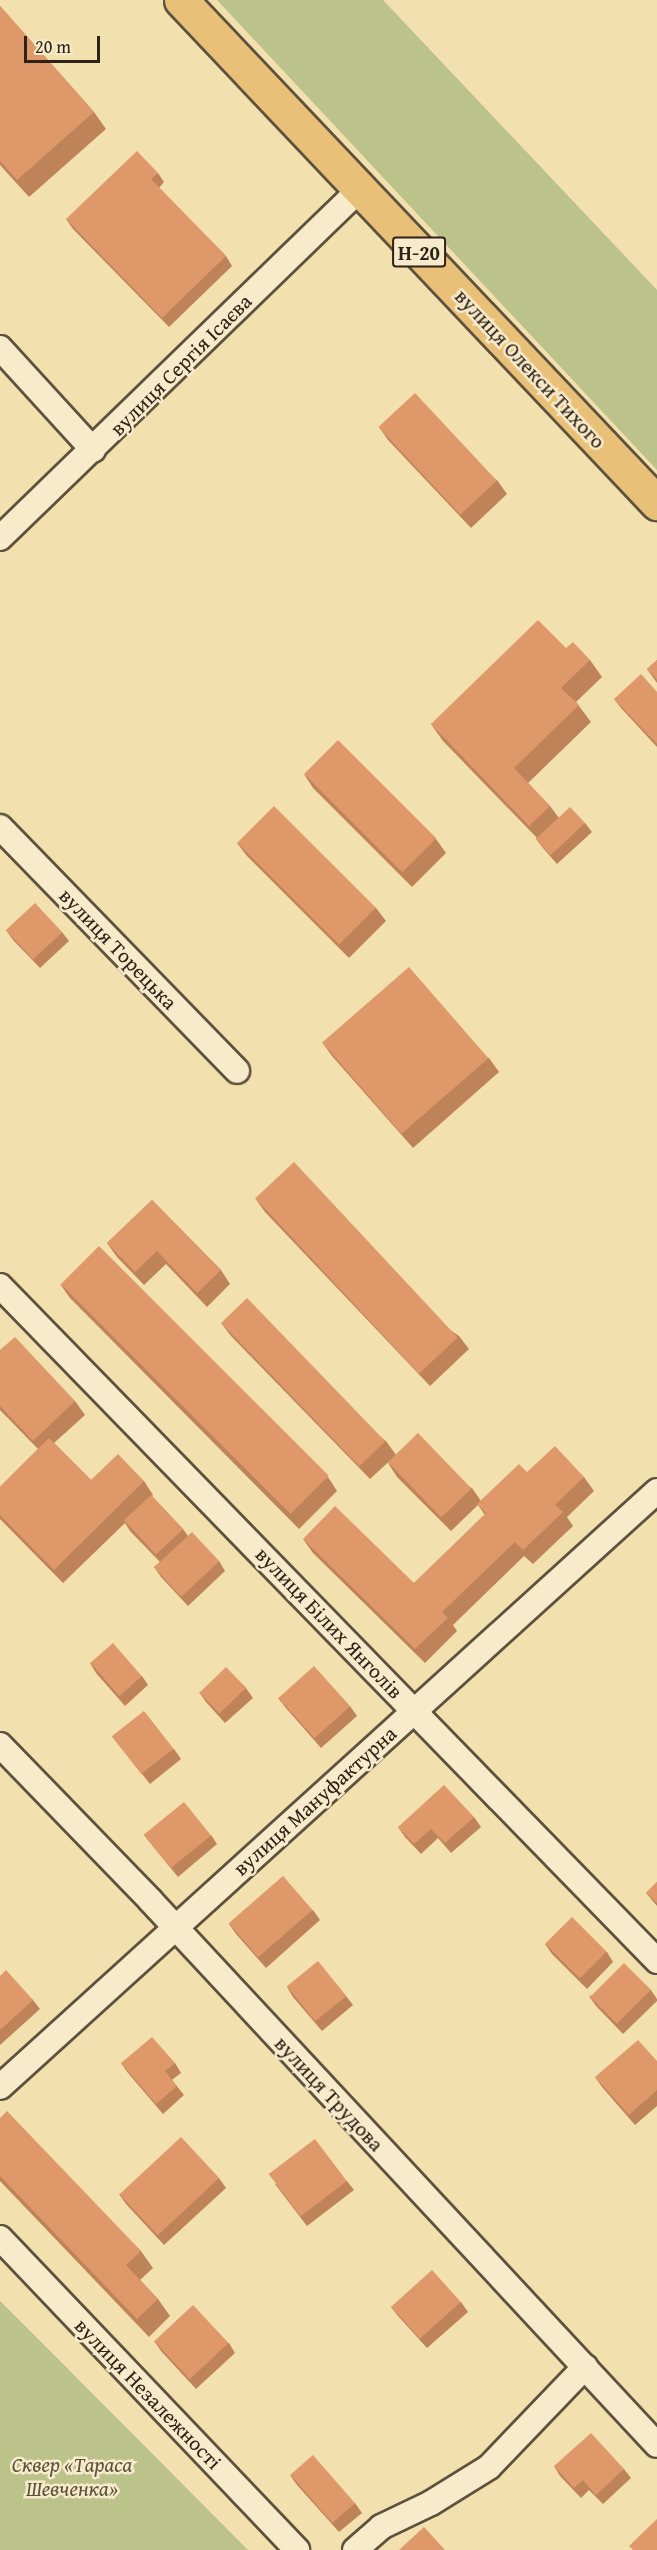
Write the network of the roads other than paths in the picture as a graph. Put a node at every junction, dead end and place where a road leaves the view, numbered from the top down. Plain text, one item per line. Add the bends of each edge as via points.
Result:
1 (181, 0) edge
2 (360, 189) junction
3 (0, 348) edge
4 (93, 450) junction
5 (657, 503) edge
6 (0, 538) edge
7 (0, 827) edge
8 (237, 1071) dead end
9 (0, 1286) edge
10 (655, 1496) edge
11 (414, 1711) junction
12 (0, 1745) edge
13 (174, 1928) junction
14 (657, 1961) edge
15 (0, 2087) edge
16 (0, 2238) edge
17 (585, 2367) junction
18 (657, 2445) edge
19 (297, 2550) edge
20 (355, 2550) edge

1 - 2 main road, вулиця Олекси Тихого / Н-20
2 - 4 street, вулиця Сергія Ісаєва
2 - 5 main road, вулиця Олекси Тихого / Н-20
3 - 4 street
4 - 6 street, вулиця Сергія Ісаєва
7 - 8 street, вулиця Торецька
9 - 11 street, вулиця Білих Янголів
10 - 11 street, вулиця Мануфактурна
11 - 13 street, вулиця Мануфактурна
11 - 14 street, вулиця Білих Янголів
12 - 13 street, вулиця Трудова
13 - 15 street, вулиця Мануфактурна
13 - 17 street, вулиця Трудова
16 - 19 street, вулиця Незалежності
17 - 18 street, вулиця Трудова
17 - 20 street via 489,2467 431,2503 381,2527

